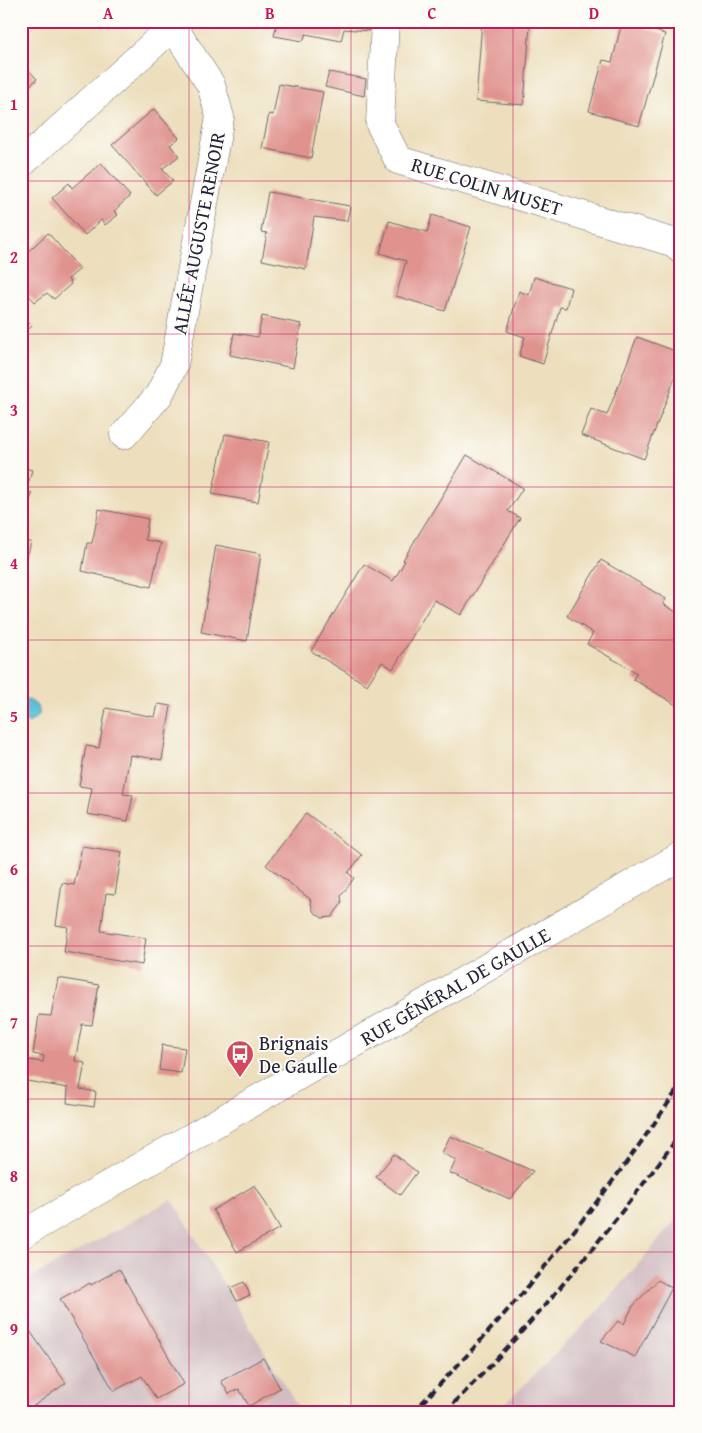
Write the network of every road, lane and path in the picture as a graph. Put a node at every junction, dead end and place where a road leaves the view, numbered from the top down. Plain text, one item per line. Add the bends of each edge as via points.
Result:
1 (385, 21) edge
2 (176, 24) edge
3 (21, 164) edge
4 (681, 250) edge
5 (124, 435) dead end
6 (681, 856) edge
7 (21, 1235) edge

1 - 4 street, RUE COLIN MUSET via 380,124 398,160 675,242
2 - 3 street
2 - 5 street, ALLÉE AUGUSTE RENOIR via 211,86 220,118 174,364 159,395
6 - 7 street, RUE GÉNÉRAL DE GAULLE

